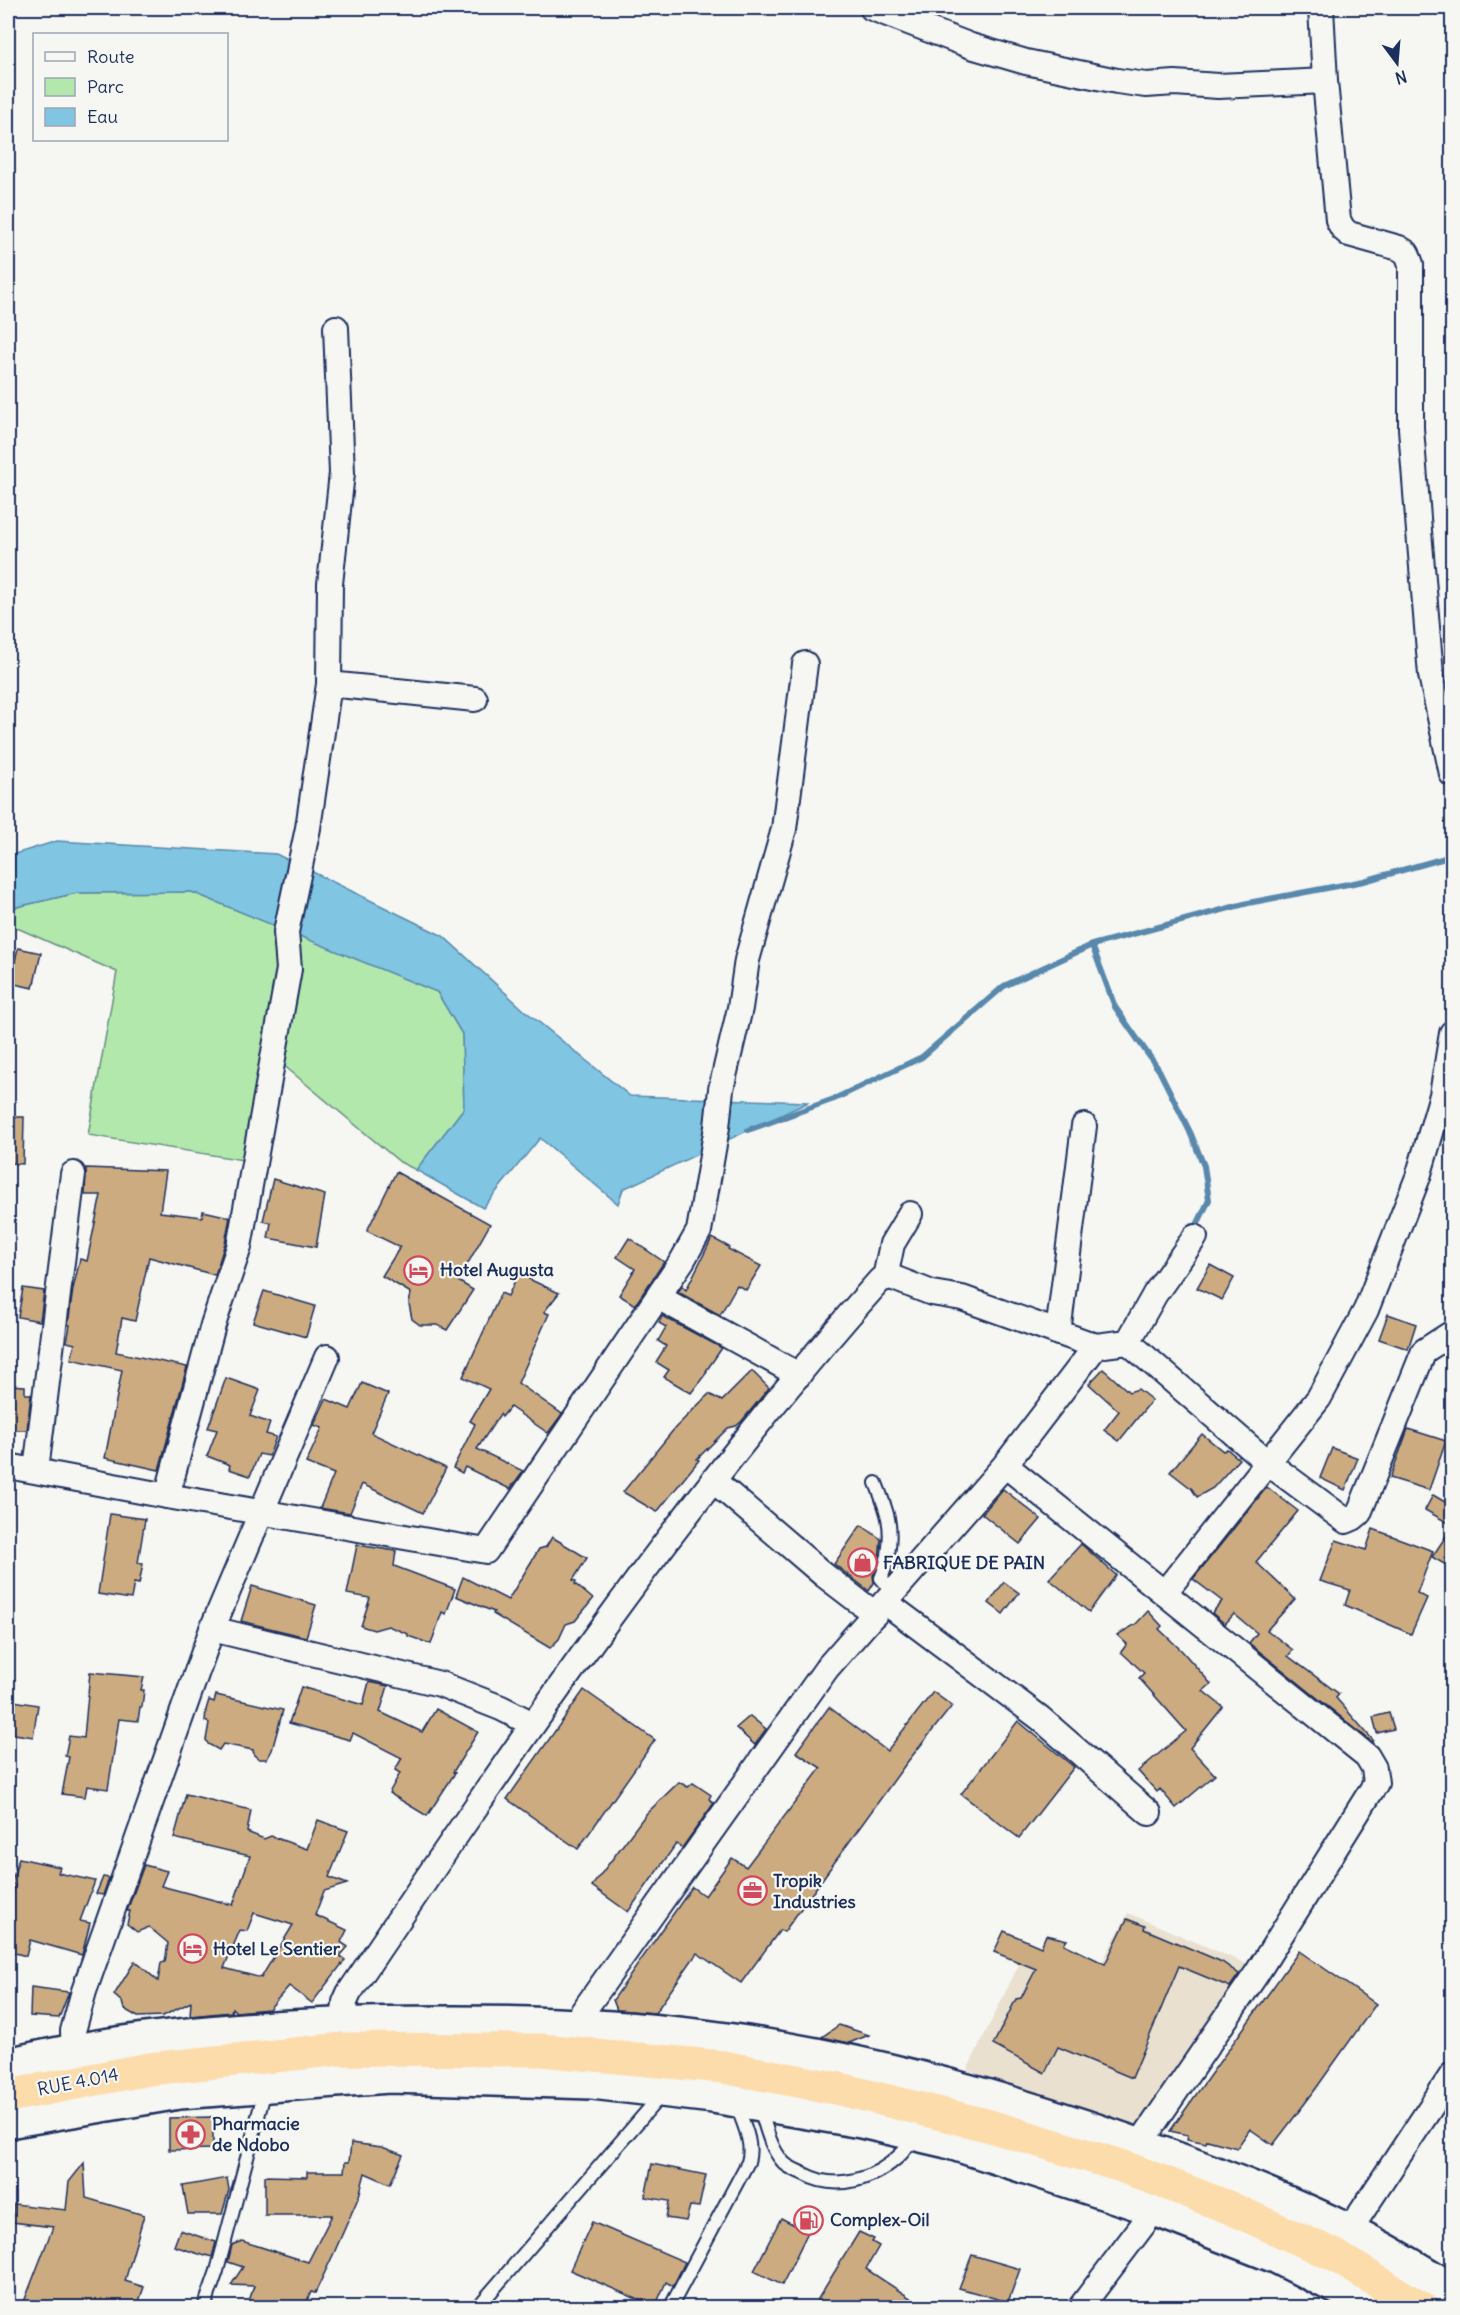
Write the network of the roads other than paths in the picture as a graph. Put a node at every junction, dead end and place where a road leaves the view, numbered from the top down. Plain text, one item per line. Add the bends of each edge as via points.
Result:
1 (1321, 8) edge
2 (883, 9) edge
3 (1325, 81) junction
4 (336, 328) dead end
5 (805, 664) dead end
6 (329, 684) junction
7 (475, 699) dead end
8 (1452, 774) edge
9 (1452, 1033) edge
10 (1447, 1097) edge
11 (1084, 1126) dead end
12 (74, 1174) dead end
13 (910, 1214) dead end
14 (1195, 1237) dead end
15 (885, 1278) junction
16 (658, 1297) junction
17 (1059, 1333) junction
18 (1452, 1333) edge
19 (1128, 1342) junction
20 (1096, 1346) junction
21 (327, 1357) dead end
22 (799, 1375) junction
23 (1268, 1463) junction
24 (1005, 1465) junction
25 (8, 1466) edge
26 (36, 1470) junction
27 (713, 1480) junction
28 (876, 1483) dead end
29 (167, 1496) junction
30 (262, 1513) junction
31 (1165, 1592) junction
32 (884, 1602) junction
33 (212, 1629) junction
34 (533, 1724) junction
35 (1149, 1813) dead end
36 (342, 2025) junction
37 (572, 2027) junction
38 (74, 2052) junction
39 (8, 2065) edge
40 (1452, 2075) edge
41 (266, 2085) junction
42 (665, 2091) junction
43 (8, 2096) edge
44 (747, 2102) junction
45 (8, 2121) edge
46 (916, 2133) junction
47 (1139, 2145) junction
48 (1155, 2209) junction
49 (1349, 2231) junction
50 (1452, 2290) edge
51 (204, 2307) edge
52 (477, 2307) edge
53 (670, 2307) edge
54 (1080, 2307) edge
55 (1378, 2307) edge
56 (1421, 2307) edge

1 - 3 street
2 - 3 street via 982,49 1117,81 1218,86
3 - 8 street via 1338,220 1348,234 1399,248 1407,253 1411,264 1411,428 1426,620 1431,675
4 - 6 street via 342,473 330,584
5 - 16 street via 784,829 747,960 721,1089 699,1232
6 - 7 street
6 - 29 street via 308,828 286,932 289,969 239,1247 213,1325
9 - 10 street
10 - 23 street via 1366,1310 1319,1398
11 - 17 street
12 - 26 street
13 - 15 street via 892,1244
14 - 19 street via 1155,1294
15 - 17 street via 962,1298
15 - 22 street
16 - 22 street
16 - 30 street via 486,1551
17 - 20 street
18 - 23 street via 1424,1351 1359,1513 1353,1518 1346,1521
19 - 20 street
19 - 23 street
20 - 24 street
21 - 30 street
22 - 27 street
23 - 31 street
24 - 31 street
24 - 32 street
25 - 26 street
26 - 29 street
27 - 32 street via 824,1575
27 - 34 street
28 - 32 lane via 890,1519 891,1535 881,1578
29 - 30 street
30 - 33 street
31 - 47 street via 1367,1756 1376,1783 1257,1973
32 - 35 street via 1040,1718
32 - 37 street via 827,1668
33 - 34 street via 440,1684
33 - 38 street via 84,1990 73,2031
34 - 36 street via 349,1993
36 - 37 main road via 455,2022
36 - 38 main road via 159,2038
37 - 47 main road via 747,2043 859,2064 977,2093
38 - 39 main road
40 - 49 street
41 - 42 main road via 389,2076 592,2082
41 - 45 main road via 179,2092
41 - 51 lane
42 - 44 main road
42 - 52 lane
43 - 56 highway, RUE 4.014 via 149,2069 342,2049 541,2050 754,2072 990,2126 1121,2166 1334,2255
44 - 46 main road
44 - 46 lane via 785,2164 827,2183 846,2183 873,2174 902,2154
44 - 53 lane via 751,2151 748,2162
46 - 48 main road
47 - 49 main road
48 - 54 street
48 - 55 main road via 1278,2257
49 - 50 main road

